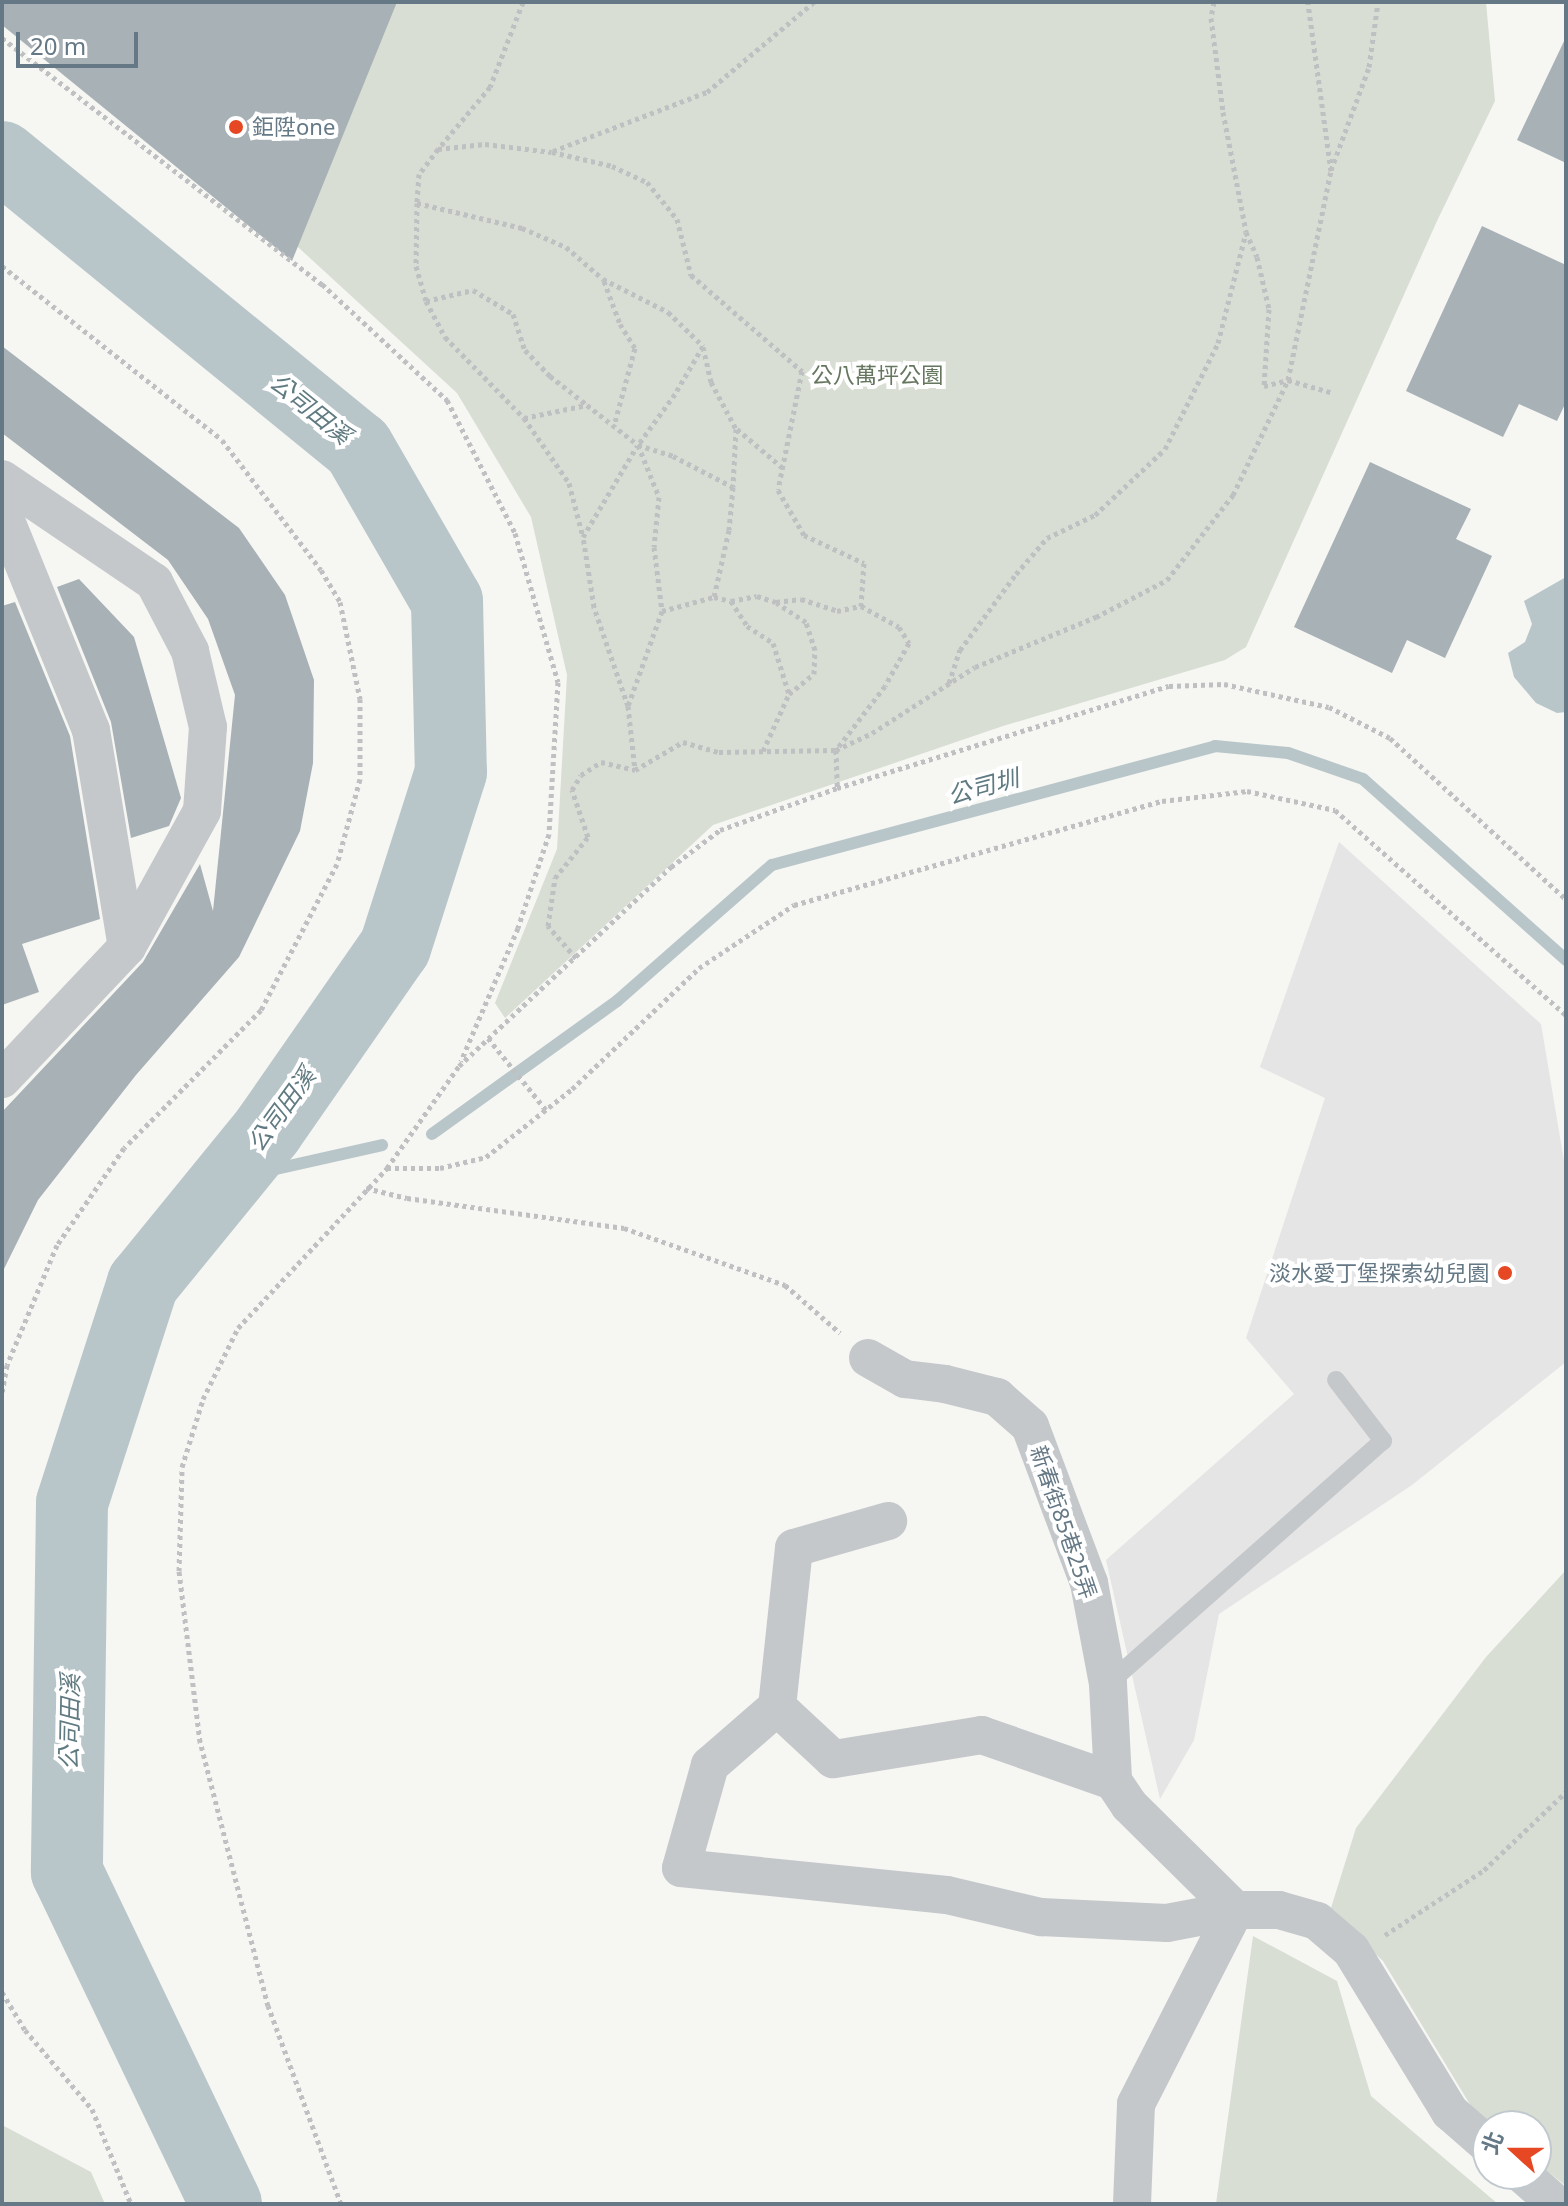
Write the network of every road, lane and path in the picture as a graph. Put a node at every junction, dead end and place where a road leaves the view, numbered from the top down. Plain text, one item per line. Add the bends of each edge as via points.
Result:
1 (523, 2) edge
2 (814, 2) edge
3 (1214, 2) edge
4 (1308, 2) edge
5 (1378, 2) edge
6 (2, 38) edge
7 (438, 149) junction
8 (552, 152) junction
9 (1331, 171) junction
10 (417, 203) junction
11 (1246, 232) junction
12 (603, 279) junction
13 (426, 301) junction
14 (703, 346) junction
15 (1288, 380) junction
16 (1330, 392) dead end
17 (587, 405) junction
18 (524, 418) junction
19 (614, 426) junction
20 (736, 429) junction
21 (638, 445) junction
22 (783, 468) junction
23 (2, 479) edge
24 (733, 487) junction
25 (2, 511) edge
26 (583, 537) junction
27 (714, 597) junction
28 (731, 601) junction
29 (776, 602) junction
30 (861, 606) junction
31 (662, 611) junction
32 (948, 684) junction
33 (789, 694) junction
34 (628, 706) junction
35 (836, 750) junction
36 (763, 751) junction
37 (635, 770) junction
38 (837, 788) junction
39 (1566, 899) edge
40 (127, 947) junction
41 (576, 958) junction
42 (1566, 1015) edge
43 (488, 1038) junction
44 (459, 1066) junction
45 (2, 1079) edge
46 (546, 1110) junction
47 (387, 1168) junction
48 (366, 1188) junction
49 (868, 1358) joint
50 (1336, 1380) dead end
51 (888, 1521) dead end
52 (1108, 1684) junction
53 (777, 1707) junction
54 (1113, 1781) junction
55 (1566, 1792) edge
56 (1235, 1910) junction
57 (1351, 1950) junction
58 (2, 1992) edge
59 (1472, 2131) edge
60 (1540, 2190) edge
61 (131, 2204) edge
62 (341, 2204) edge
63 (1132, 2204) edge
64 (1556, 2204) edge

1 - 7 path via 490,87
2 - 8 path via 707,92
3 - 11 path via 1211,18 1223,112
4 - 9 path
5 - 9 path via 1369,67
6 - 44 path via 322,284 447,400 515,533 558,682 549,834 518,928
7 - 8 path via 485,144
7 - 10 path via 419,174
8 - 22 path via 612,166 647,182 677,219 691,275 802,371
9 - 15 path
10 - 12 path via 522,228 566,247
10 - 13 path via 416,266
11 - 15 path via 1269,309 1264,386
11 - 32 path via 1218,343 1165,449 1095,515 1047,538 960,650
12 - 14 path via 668,312
12 - 19 path via 635,348
13 - 17 path via 473,290 513,314 525,350
13 - 18 path via 445,337
14 - 20 path via 711,382
14 - 21 path
15 - 16 path
15 - 32 path via 1233,495 1167,580
17 - 18 path
17 - 19 path
18 - 26 path via 569,483
19 - 21 path
20 - 22 path
20 - 24 path
21 - 24 path via 673,456
21 - 26 path
21 - 31 path via 659,497 654,547
22 - 30 path via 778,490 804,535 864,563
23 - 40 street via 154,582 190,651 208,727 202,811
24 - 27 path
25 - 40 street via 91,730
26 - 34 path via 594,607
27 - 28 path
27 - 31 path
28 - 29 path via 757,596
28 - 33 path via 747,626 773,643
29 - 30 path via 801,599 837,611
29 - 33 path via 806,622 815,650 814,674
30 - 35 path via 899,627 909,643 885,686
31 - 34 path
32 - 35 path
33 - 36 path
34 - 37 path
35 - 36 path
35 - 38 path
36 - 37 path via 719,752 683,742
37 - 41 path via 601,762 581,775 572,790 588,837 555,878 548,926
38 - 39 path via 1169,686 1224,684 1329,707 1390,738
38 - 41 path via 720,830 671,867
40 - 45 street
41 - 43 path
42 - 46 path via 1335,810 1247,791 1162,801 794,905 699,968
43 - 44 path
43 - 46 path
44 - 47 path
46 - 47 path via 486,1157 440,1168
47 - 48 path
48 - 49 path via 624,1228 785,1285
48 - 62 path via 238,1328 203,1399 182,1467 179,1571 200,1742 240,1904 268,2006
49 - 52 street, 新春街85巷25弄 via 905,1379 997,1397 1030,1426 1089,1583
50 - 52 lane via 1383,1441
51 - 53 street via 794,1548
52 - 54 street, 新春街85巷25弄
53 - 54 street via 833,1759 982,1735
53 - 56 street via 710,1765 681,1868 947,1895 1041,1917 1167,1923
54 - 56 street via 1129,1805
55 - 57 path via 1484,1870 1402,1927
56 - 57 street via 1279,1910 1317,1921
56 - 63 street via 1136,2104
57 - 59 street via 1450,2112
58 - 61 path via 25,2030 92,2109
60 - 64 street

